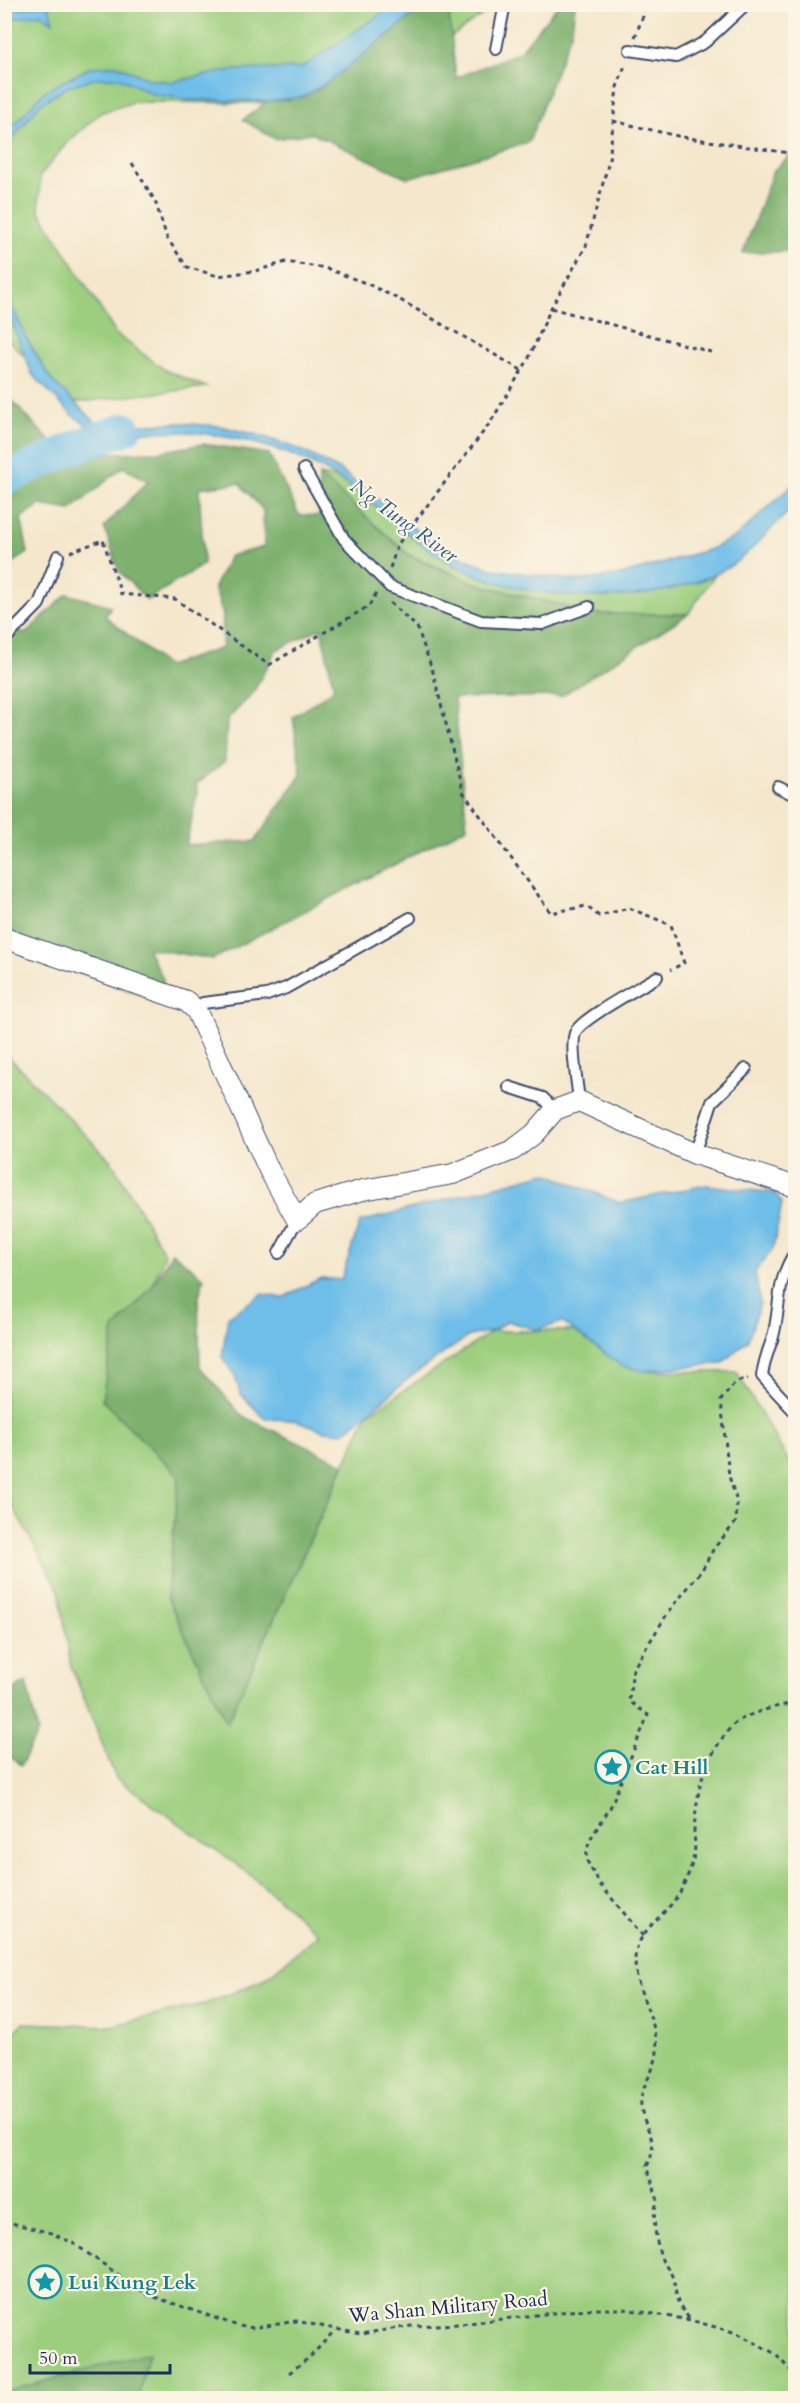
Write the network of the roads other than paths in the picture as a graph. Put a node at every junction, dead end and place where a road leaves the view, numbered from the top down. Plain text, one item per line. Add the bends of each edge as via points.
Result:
1 (505, 4) edge
2 (746, 4) edge
3 (496, 50) dead end
4 (630, 50) road end
5 (304, 469) dead end
6 (58, 556) road end
7 (589, 607) dead end
8 (4, 640) edge
9 (778, 787) dead end
10 (795, 796) edge
11 (410, 918) dead end
12 (4, 938) edge
13 (657, 976) road end
14 (196, 1010) junction
15 (746, 1069) dead end
16 (509, 1087) dead end
17 (579, 1101) junction
18 (555, 1110) junction
19 (695, 1154) junction
20 (795, 1187) edge
21 (297, 1220) junction
22 (795, 1251) edge
23 (279, 1253) dead end
24 (795, 1413) edge

1 - 3 lane
2 - 4 lane via 705,42 676,57
5 - 7 lane via 344,539 383,582 481,621 542,624
6 - 8 lane via 39,604
9 - 10 lane
11 - 14 lane via 286,988 267,995 203,1004
12 - 14 street via 186,1001
13 - 17 lane via 576,1031 573,1042
14 - 21 street via 269,1170
15 - 19 lane via 712,1102
16 - 18 lane via 543,1098
17 - 18 street
17 - 19 street
18 - 21 street via 513,1150 453,1174 363,1190 315,1204
19 - 20 street
21 - 23 lane
22 - 24 lane via 785,1268 777,1297 772,1340 764,1356 762,1376

